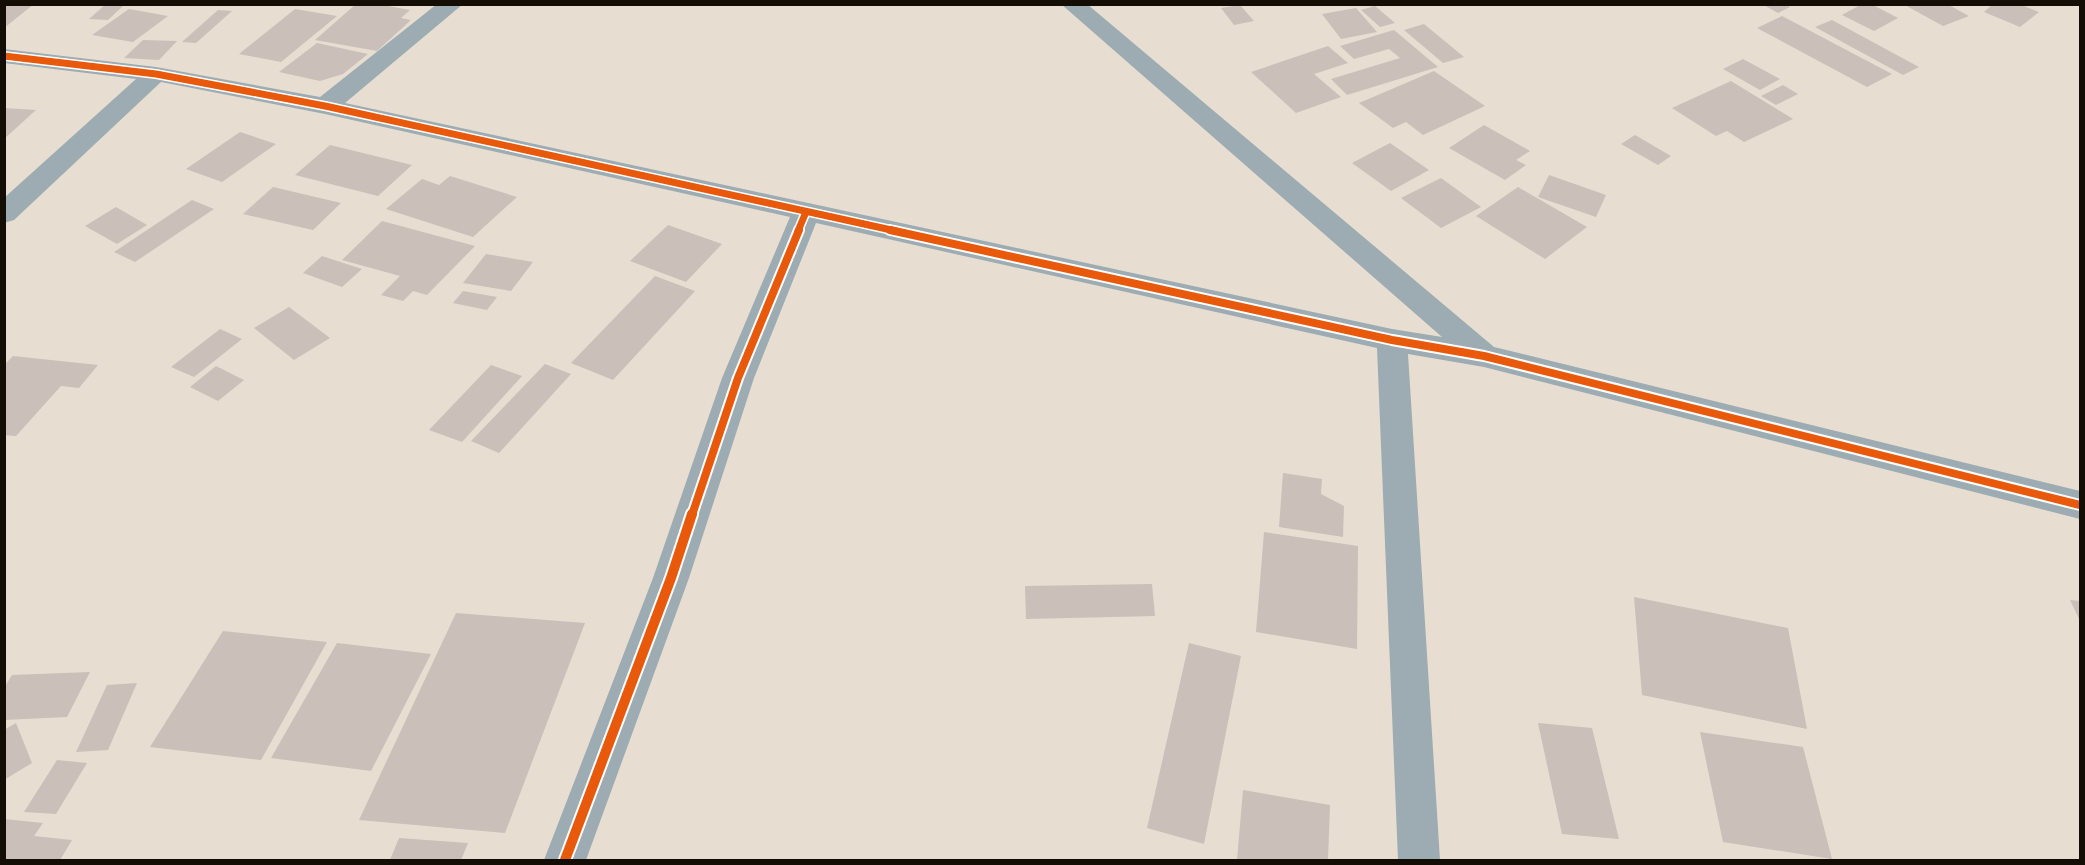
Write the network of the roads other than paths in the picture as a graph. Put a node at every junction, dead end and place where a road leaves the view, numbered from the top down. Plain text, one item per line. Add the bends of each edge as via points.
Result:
1 (452, 4) edge
2 (1072, 4) edge
3 (4, 56) edge
4 (156, 74) junction
5 (325, 106) junction
6 (806, 212) junction
7 (4, 214) edge
8 (1392, 340) junction
9 (1485, 356) junction
10 (2080, 505) edge
11 (565, 861) edge
12 (1419, 861) edge

1 - 5 street
2 - 9 street
3 - 4 street
4 - 5 street
4 - 7 street
5 - 6 street
6 - 8 street
6 - 11 street via 738,378 671,578
8 - 9 street
8 - 12 street
9 - 10 street

